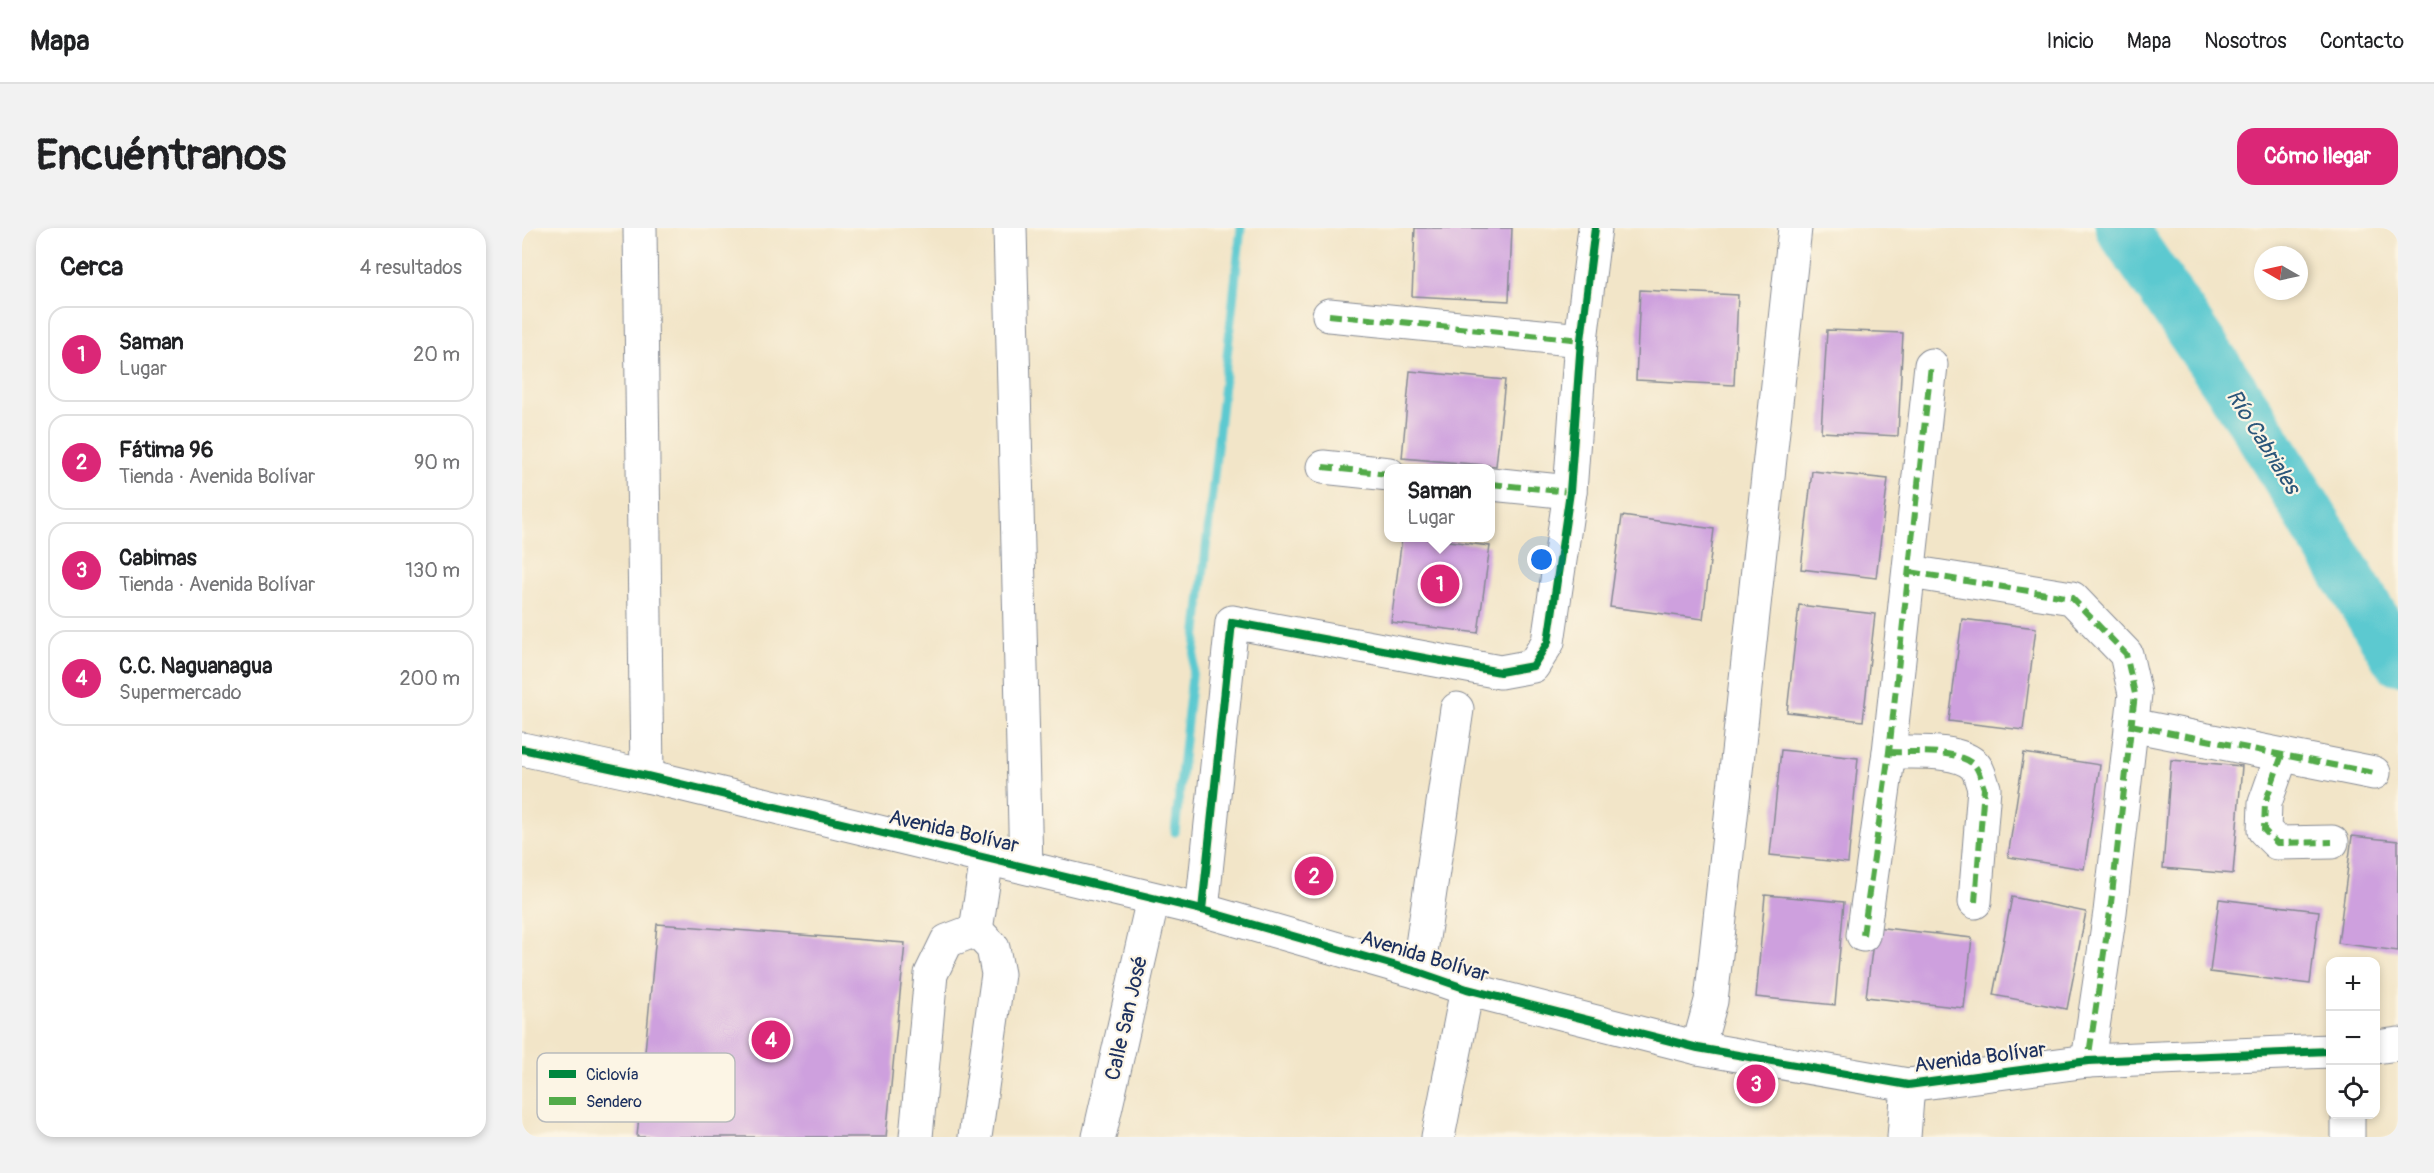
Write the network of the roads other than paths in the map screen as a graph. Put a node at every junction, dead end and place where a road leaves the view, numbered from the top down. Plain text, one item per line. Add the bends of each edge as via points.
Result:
1 (640, 228) edge
2 (1010, 228) edge
3 (1595, 228) edge
4 (1795, 228) edge
5 (1329, 315) dead end
6 (1581, 340) junction
7 (1931, 365) dead end
8 (1323, 467) dead end
9 (1384, 473) edge
10 (1495, 484) edge
11 (1570, 492) junction
12 (1910, 572) junction
13 (1457, 709) dead end
14 (2131, 725) junction
15 (522, 749) edge
16 (1889, 752) junction
17 (2282, 755) junction
18 (2374, 773) dead end
19 (647, 776) junction
20 (2332, 842) dead end
21 (987, 858) junction
22 (1026, 867) junction
23 (1153, 899) junction
24 (1975, 902) dead end
25 (1202, 910) junction
26 (976, 930) junction
27 (1863, 935) dead end
28 (1418, 972) junction
29 (1467, 988) junction
30 (2398, 1044) edge
31 (2380, 1046) edge
32 (1698, 1048) junction
33 (2326, 1051) edge
34 (2088, 1061) junction
35 (1908, 1085) junction
36 (2348, 1119) edge
37 (916, 1137) edge
38 (975, 1137) edge
39 (1099, 1137) edge
40 (1438, 1137) edge
41 (1904, 1137) edge
42 (2348, 1137) edge

1 - 19 street
2 - 22 street
3 - 6 street
4 - 32 street via 1711,1001
5 - 6 street
6 - 11 street
7 - 12 street
8 - 9 street
10 - 11 street
11 - 25 street via 1548,642 1533,666 1500,672 1232,622
12 - 14 street via 2072,598 2126,654 2135,694
12 - 16 street
13 - 28 street
14 - 17 street
14 - 34 street
15 - 19 street, Avenida Bolívar
16 - 24 street via 1946,754 1963,758 1979,772 1984,788
16 - 27 street
17 - 18 street
17 - 20 street via 2265,803 2264,831 2277,843
19 - 21 street, Avenida Bolívar
21 - 22 street, Avenida Bolívar
21 - 26 street
22 - 23 street, Avenida Bolívar
23 - 25 street, Avenida Bolívar
23 - 39 street, Calle San José
25 - 28 street, Avenida Bolívar
26 - 37 street via 947,941 931,974
26 - 38 street via 993,948 998,974
28 - 29 street, Avenida Bolívar
29 - 32 street, Avenida Bolívar
29 - 40 street
30 - 31 street
32 - 35 street, Avenida Bolívar
33 - 34 street, Avenida Bolívar
34 - 35 street, Avenida Bolívar
35 - 41 street
36 - 42 street

